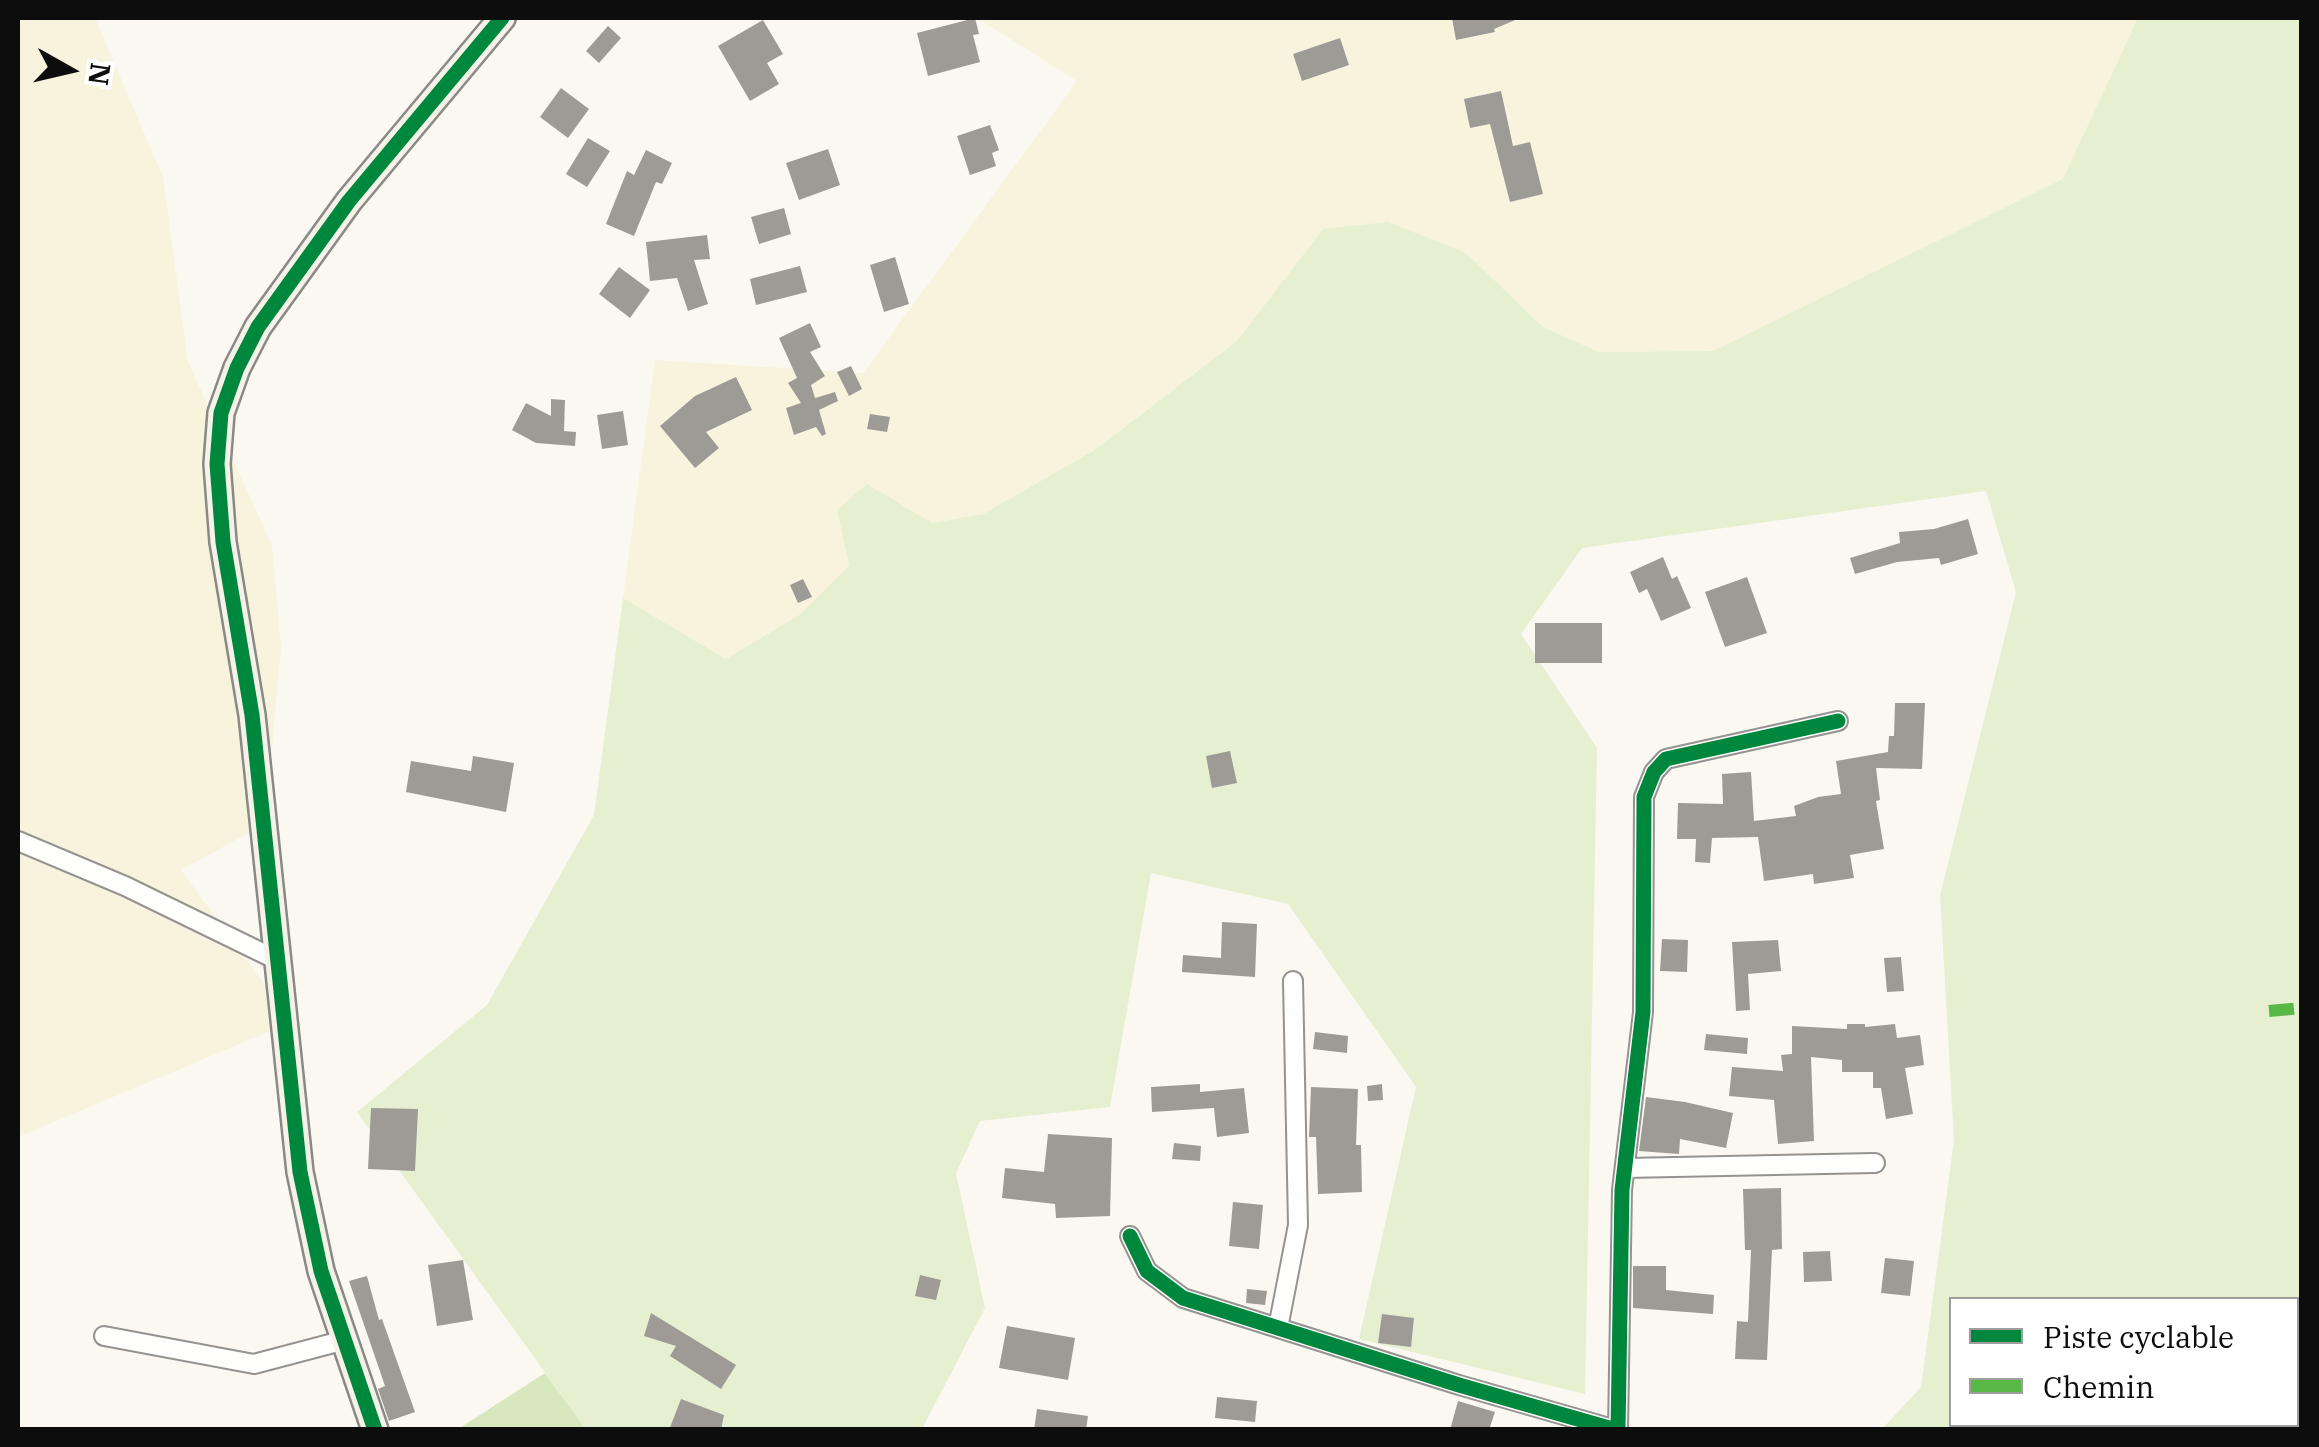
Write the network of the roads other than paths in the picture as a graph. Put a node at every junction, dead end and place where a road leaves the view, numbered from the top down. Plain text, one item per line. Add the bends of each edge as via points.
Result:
1 (502, 18) edge
2 (1838, 720) dead end
3 (18, 842) edge
4 (279, 961) junction
5 (1294, 981) dead end
6 (1874, 1163) dead end
7 (1625, 1168) junction
8 (1130, 1236) dead end
9 (1278, 1328) junction
10 (104, 1336) dead end
11 (345, 1340) junction
12 (375, 1430) edge
13 (1617, 1430) edge

1 - 4 street via 350,201 258,327 222,413 216,464 223,542 252,716
2 - 7 street via 1666,759 1654,772 1644,797 1643,1012
3 - 4 street
4 - 11 street via 300,1172 321,1271
5 - 9 street via 1298,1225
6 - 7 street
7 - 13 street
8 - 9 street via 1147,1271 1183,1298
9 - 13 street
10 - 11 street via 254,1364
11 - 12 street

